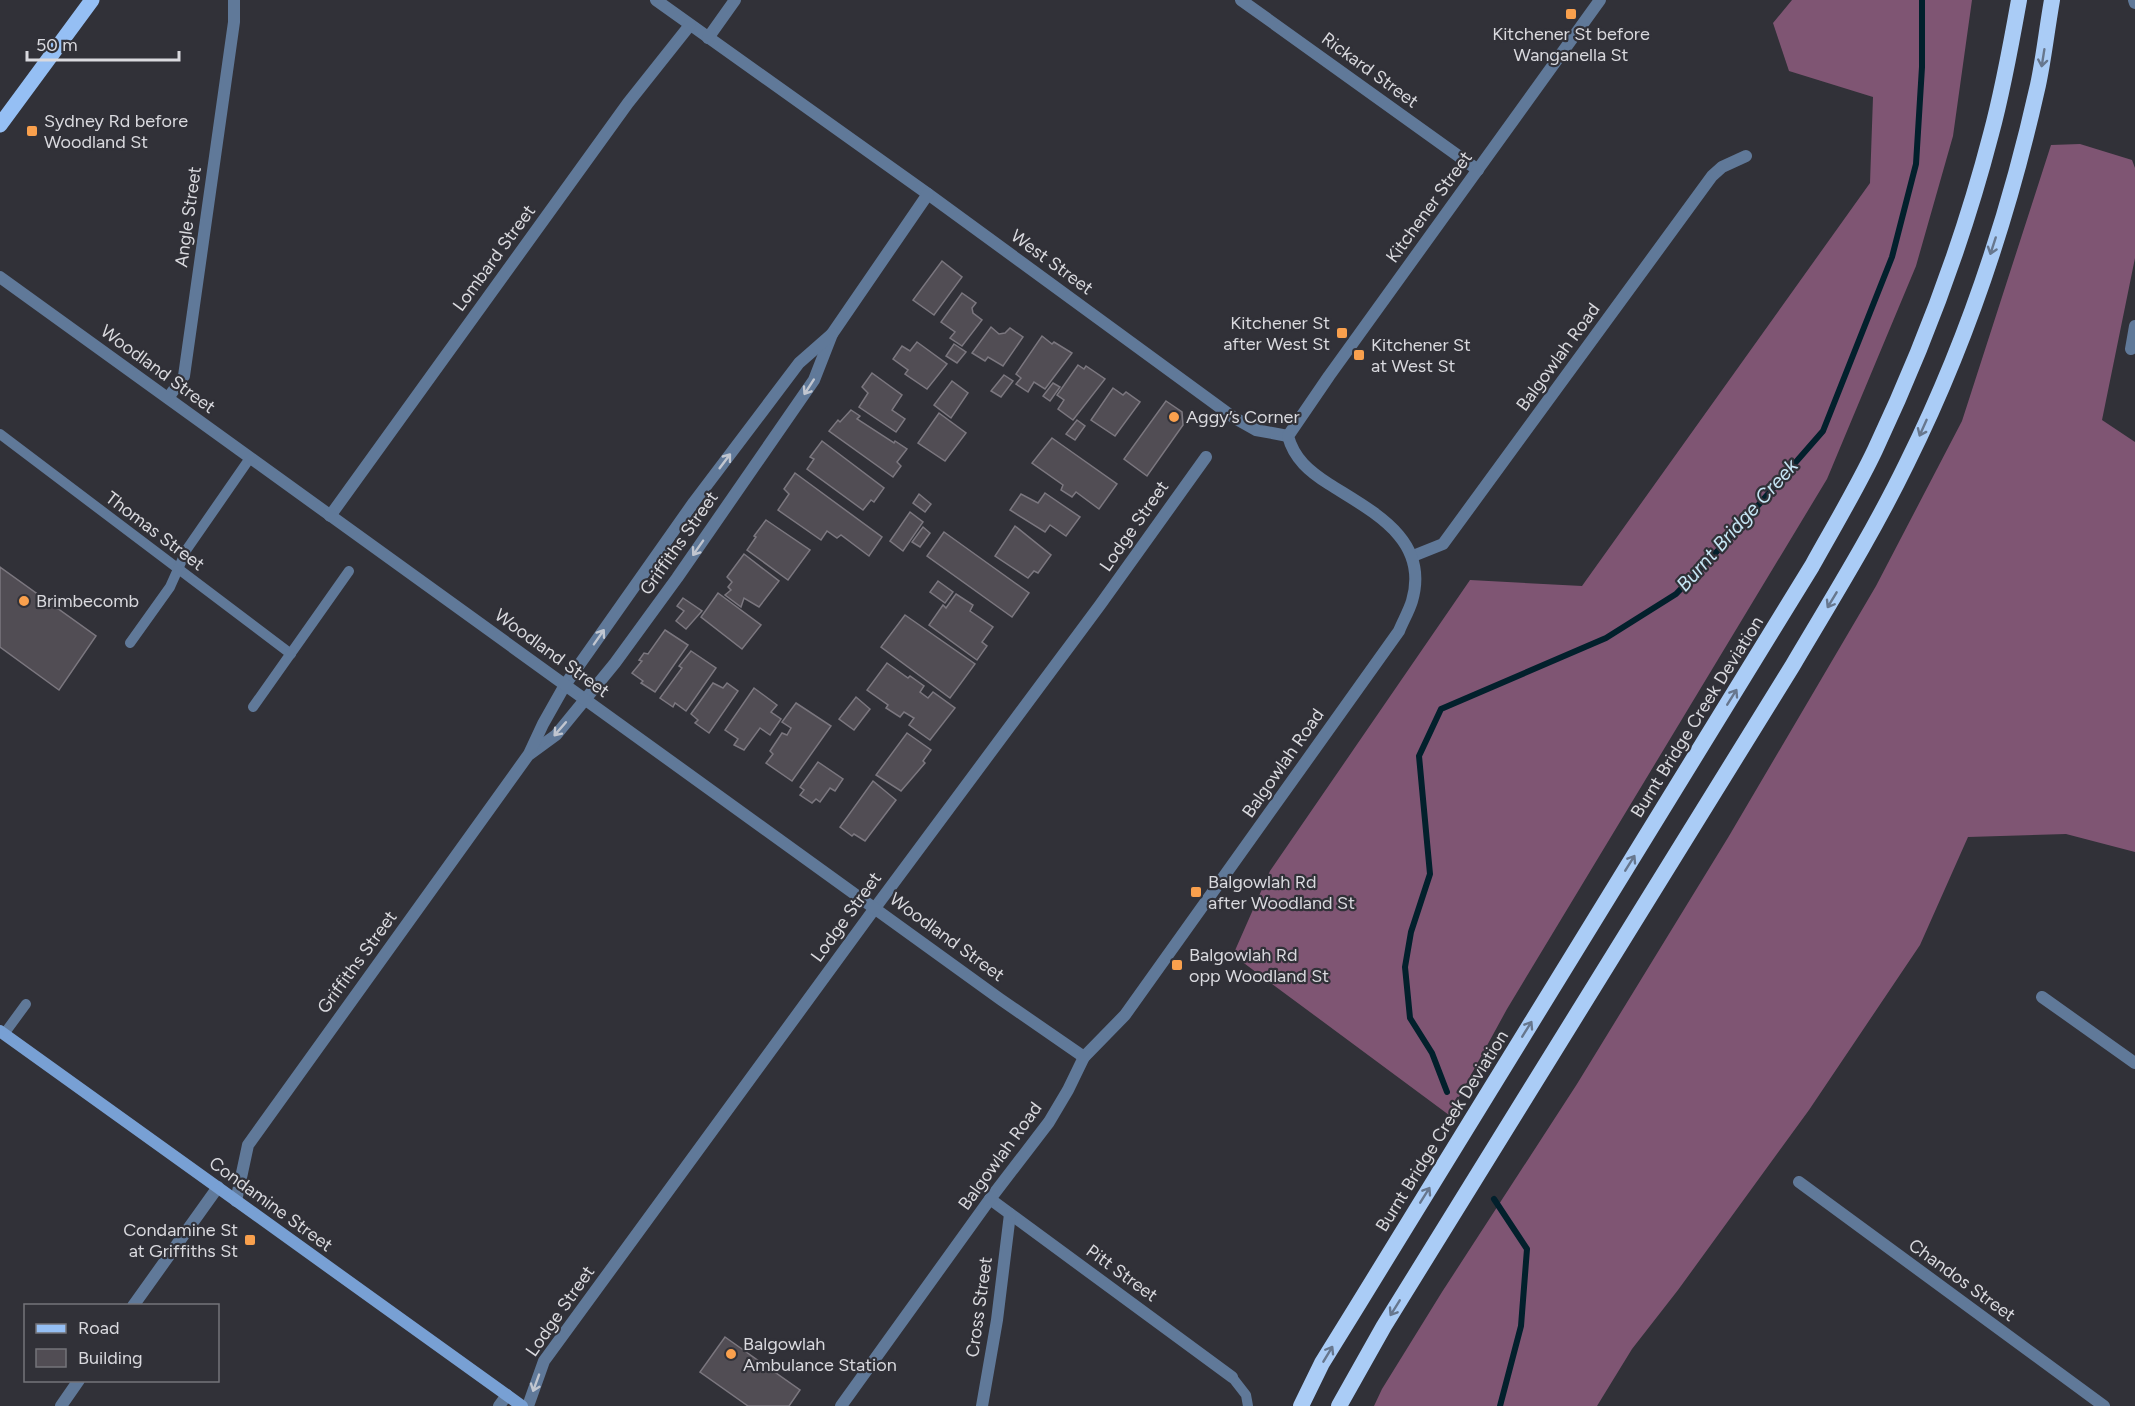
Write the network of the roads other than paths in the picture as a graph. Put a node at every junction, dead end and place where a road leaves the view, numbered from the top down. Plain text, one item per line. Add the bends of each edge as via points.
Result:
1 (92, 0) edge
2 (234, 0) edge
3 (656, 0) edge
4 (735, 0) edge
5 (1241, 0) edge
6 (1600, 0) edge
7 (2019, 0) edge
8 (2052, 0) edge
9 (690, 25) junction
10 (708, 38) junction
11 (0, 125) edge
12 (1746, 156) dead end
13 (1478, 170) junction
14 (928, 194) junction
15 (0, 277) edge
16 (2135, 326) edge
17 (832, 334) junction
18 (2131, 349) dead end
19 (168, 398) junction
20 (0, 434) edge
21 (1288, 436) junction
22 (1206, 457) dead end
23 (250, 458) junction
24 (330, 516) junction
25 (1413, 556) junction
26 (178, 570) junction
27 (349, 571) dead end
28 (130, 644) dead end
29 (291, 654) junction
30 (565, 685) junction
31 (584, 699) junction
32 (253, 707) dead end
33 (529, 754) junction
34 (875, 908) junction
35 (2042, 997) dead end
36 (26, 1004) dead end
37 (2, 1033) edge
38 (1084, 1058) junction
39 (2135, 1063) edge
40 (1799, 1182) dead end
41 (218, 1187) junction
42 (990, 1199) junction
43 (236, 1200) junction
44 (1010, 1214) junction
45 (134, 1304) edge
46 (1232, 1377) joint
47 (78, 1382) edge
48 (503, 1401) edge
49 (61, 1406) edge
50 (522, 1406) edge
51 (528, 1406) edge
52 (841, 1406) edge
53 (982, 1406) edge
54 (1248, 1406) edge
55 (1300, 1406) edge
56 (1339, 1406) edge
57 (2104, 1406) edge

1 - 11 main road
2 - 19 street, Angle Street via 184,376
3 - 9 street, West Street
4 - 10 street
5 - 13 street, Rickard Street
6 - 13 street, Kitchener Street
55 -> 7 highway, Burnt Bridge Creek Deviation via 1361,1299 1812,566 1874,451 1913,365 1972,202 1997,110
8 -> 56 highway via 2038,84 2009,199 1942,386 1907,464 1793,665 1384,1326
9 - 10 street, West Street
9 - 24 street, Lombard Street via 628,103
10 - 14 street, West Street
12 - 25 street, Balgowlah Road via 1712,176 1443,544
13 - 21 street, Kitchener Street
14 - 17 street, Griffiths Street
14 - 21 street, West Street via 1233,417 1256,430
15 - 19 street, Woodland Street
16 - 18 street
30 -> 17 street, Griffiths Street via 694,502 799,363
17 -> 31 street, Griffiths Street via 814,380 677,578
19 - 23 street, Woodland Street
20 - 26 lane, Thomas Street
21 - 25 street via 1298,460 1395,530
22 - 34 street, Lodge Street
23 - 24 street, Woodland Street
23 - 26 lane via 187,549
24 - 30 street, Woodland Street
25 - 38 street, Balgowlah Road via 1412,601 1399,631 1125,1015
26 - 28 lane
26 - 29 lane, Thomas Street
27 - 29 lane
29 - 32 lane
30 - 31 street, Woodland Street
30 - 33 street, Griffiths Street
31 -> 33 street, Griffiths Street via 556,735
31 - 34 street, Woodland Street
33 - 43 street, Griffiths Street via 248,1145
34 - 38 street, Woodland Street
34 -> 51 street, Lodge Street via 544,1360
35 - 39 street
36 - 37 lane
37 - 41 main road, Condamine Street
38 - 42 street, Balgowlah Road via 1049,1122
40 - 57 street, Chandos Street
41 - 43 main road, Condamine Street
41 - 45 street
42 - 44 street, Pitt Street
42 - 52 street, Balgowlah Road
43 - 48 main road, Condamine Street
44 - 46 street, Pitt Street
44 - 53 street, Cross Street
46 - 54 lane via 1246,1395
47 - 49 street
48 - 50 main road, Condamine Street

